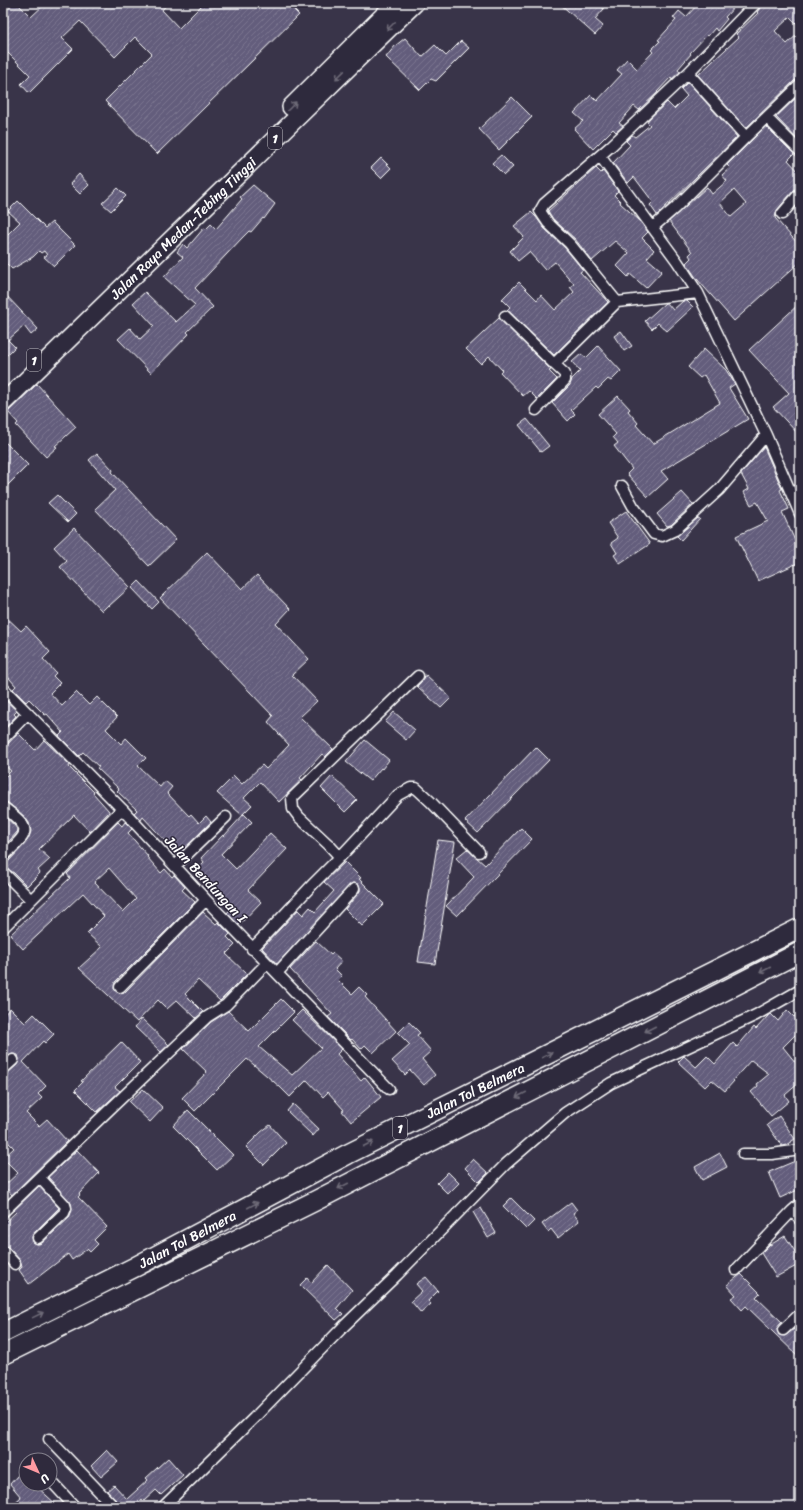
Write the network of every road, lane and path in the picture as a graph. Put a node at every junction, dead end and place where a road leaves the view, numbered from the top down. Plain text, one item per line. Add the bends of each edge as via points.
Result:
1 (396, 3) edge
2 (415, 3) edge
3 (756, 3) edge
4 (688, 73) junction
5 (800, 85) edge
6 (767, 118) junction
7 (746, 137) junction
8 (800, 151) edge
9 (600, 156) junction
10 (800, 193) edge
11 (782, 214) dead end
12 (653, 227) junction
13 (698, 293) junction
14 (617, 302) junction
15 (505, 316) dead end
16 (554, 364) junction
17 (3, 390) edge
18 (3, 403) edge
19 (536, 410) dead end
20 (766, 435) junction
21 (622, 486) dead end
22 (800, 514) edge
23 (418, 676) dead end
24 (3, 688) edge
25 (28, 713) junction
26 (3, 739) edge
27 (3, 807) edge
28 (122, 809) junction
29 (226, 817) dead end
30 (479, 852) dead end
31 (3, 857) edge
32 (340, 857) junction
33 (175, 866) junction
34 (3, 872) edge
35 (354, 889) dead end
36 (31, 900) junction
37 (206, 900) junction
38 (3, 928) edge
39 (800, 928) edge
40 (252, 948) junction
41 (800, 952) edge
42 (267, 963) junction
43 (277, 973) junction
44 (120, 987) dead end
45 (800, 990) edge
46 (13, 1060) dead end
47 (3, 1069) edge
48 (389, 1089) dead end
49 (800, 1150) edge
50 (743, 1154) dead end
51 (40, 1178) junction
52 (800, 1204) edge
53 (792, 1211) junction
54 (3, 1212) edge
55 (800, 1220) edge
56 (38, 1238) dead end
57 (3, 1251) edge
58 (15, 1264) dead end
59 (736, 1270) dead end
60 (800, 1314) edge
61 (783, 1330) dead end
62 (3, 1333) edge
63 (3, 1355) edge
64 (49, 1439) dead end
65 (58, 1489) edge
66 (169, 1505) edge
67 (75, 1507) edge
68 (114, 1507) edge

17 -> 1 highway, Jalan Raya Medan-Tebing Tinggi / 1
2 -> 18 highway, Jalan Raya Medan-Tebing Tinggi / 1
3 - 4 street
4 - 7 street
4 - 9 street
5 - 6 street
6 - 7 street
6 - 8 street
7 - 12 street
9 - 12 street
9 - 14 street via 544,204 540,211
10 - 11 street
12 - 13 street
13 - 14 street
13 - 20 street
14 - 16 street
15 - 16 street
16 - 19 street via 564,374 564,380
20 - 21 street via 719,490 675,530 662,536 654,534
20 - 22 street
23 - 32 street via 292,798 293,809 299,817
24 - 25 street, Jalan Bendungan I
25 - 26 street
25 - 28 street, Jalan Bendungan I
27 - 31 street via 24,825 25,832
28 - 33 street, Jalan Bendungan I
28 - 36 street
29 - 33 street
30 - 32 street via 431,802 416,788 411,788 398,795
32 - 40 street
33 - 37 street, Jalan Bendungan I
34 - 36 street
35 - 43 street
36 - 38 street
37 - 40 street, Jalan Bendungan I
37 - 44 street
62 -> 39 highway, Jalan Tol Belmera / 1 via 135,1267 348,1154
40 - 42 street, Jalan Bendungan I
41 -> 63 highway, Jalan Tol Belmera / 1 via 315,1201
42 - 43 street, Jalan Bendungan I
42 - 51 street via 226,1005 207,1017 110,1108
43 - 48 street, Jalan Bendungan I
45 - 66 street via 756,1015 611,1083 565,1113 501,1169
46 - 47 street
49 - 50 street via 772,1154
51 - 54 street
51 - 56 street via 66,1208
52 - 53 street
53 - 55 street
53 - 59 street
57 - 58 street
60 - 61 street
64 - 68 street
65 - 67 street

